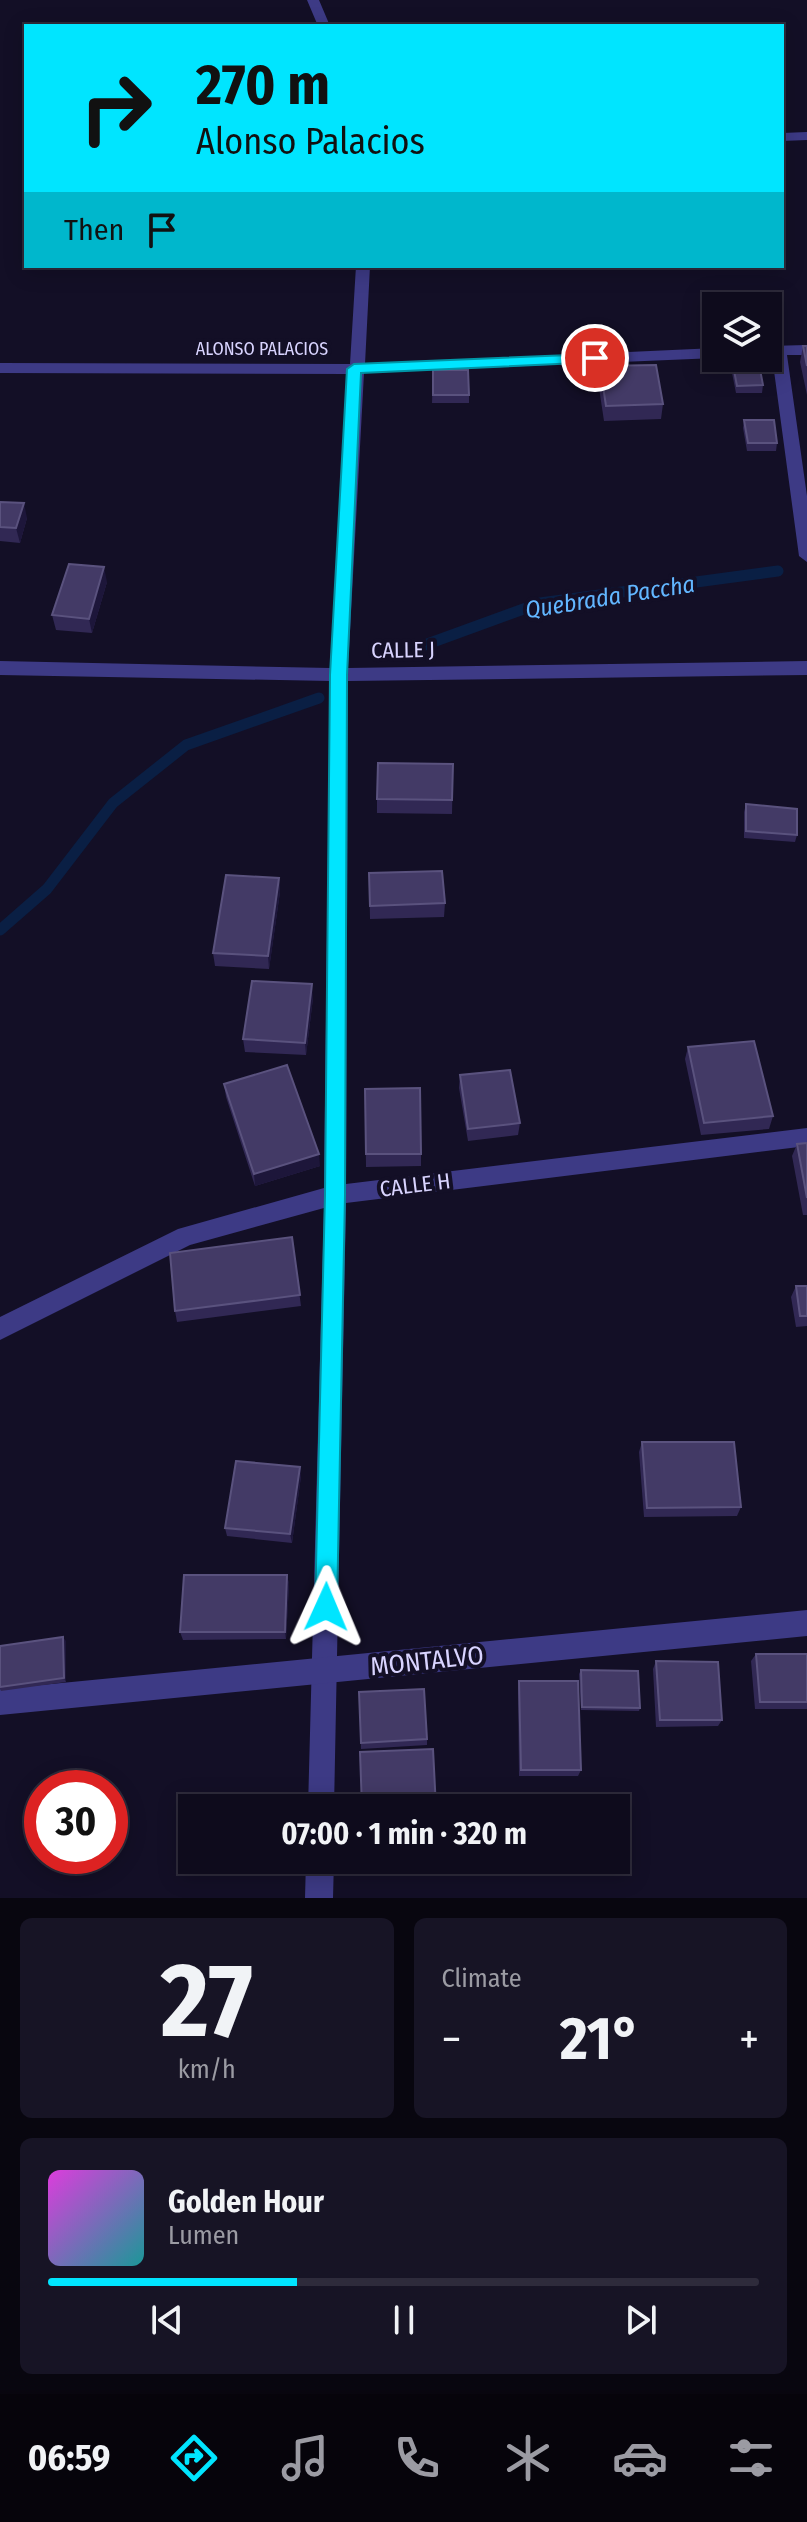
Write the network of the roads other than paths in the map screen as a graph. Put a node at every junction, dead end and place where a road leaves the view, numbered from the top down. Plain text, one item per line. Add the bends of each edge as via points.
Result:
1 (313, 0) edge
2 (323, 24) edge
3 (807, 136) edge
4 (784, 137) edge
5 (363, 268) edge
6 (807, 350) edge
7 (782, 351) edge
8 (702, 354) edge
9 (0, 368) edge
10 (354, 369) junction
11 (776, 372) edge
12 (807, 556) edge
13 (0, 668) edge
14 (807, 668) edge
15 (339, 675) junction
16 (807, 1137) edge
17 (335, 1195) junction
18 (0, 1329) edge
19 (807, 1623) edge
20 (325, 1671) junction
21 (0, 1702) edge
22 (321, 1794) edge
23 (320, 1874) edge
24 (319, 1898) edge

1 - 2 street
3 - 4 street
5 - 10 street
6 - 7 street
8 - 10 street, ALONSO PALACIOS
9 - 10 street, ALONSO PALACIOS
10 - 15 street
11 - 12 street
13 - 15 street, CALLE J
14 - 15 street, CALLE J
15 - 17 street
16 - 17 street, CALLE H
17 - 18 street, CALLE H via 186,1236
17 - 20 street
19 - 20 street, MONTALVO
20 - 21 street, MONTALVO
20 - 22 street
23 - 24 street

